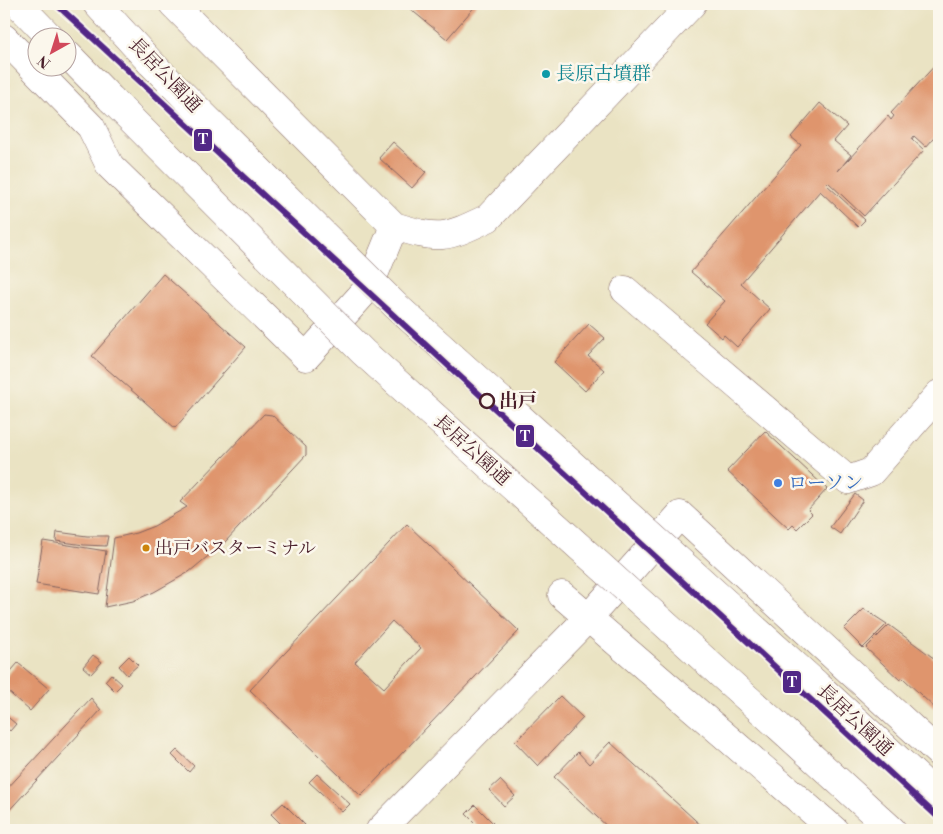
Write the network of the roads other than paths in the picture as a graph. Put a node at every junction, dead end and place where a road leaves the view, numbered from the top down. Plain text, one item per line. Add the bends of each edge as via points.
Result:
1 (18, 4) edge
2 (97, 4) edge
3 (173, 4) edge
4 (692, 4) edge
5 (41, 28) edge
6 (4, 38) edge
7 (78, 65) edge
8 (394, 226) junction
9 (625, 290) dead end
10 (939, 394) edge
11 (562, 595) dead end
12 (588, 618) junction
13 (939, 753) edge
14 (939, 797) edge
15 (385, 829) edge
16 (834, 830) edge
17 (892, 830) edge

1 - 5 street
2 - 14 street, 長居公園通, bridge via 151,63 396,306
3 - 8 street
4 - 8 street via 488,218 457,233 440,237
6 - 8 street via 91,127 110,166 306,357 369,287
7 - 17 street, 長居公園通, bridge via 363,352
9 - 10 street via 848,480 871,472
11 - 12 street
12 - 13 street via 680,515
12 - 15 street
12 - 16 street

